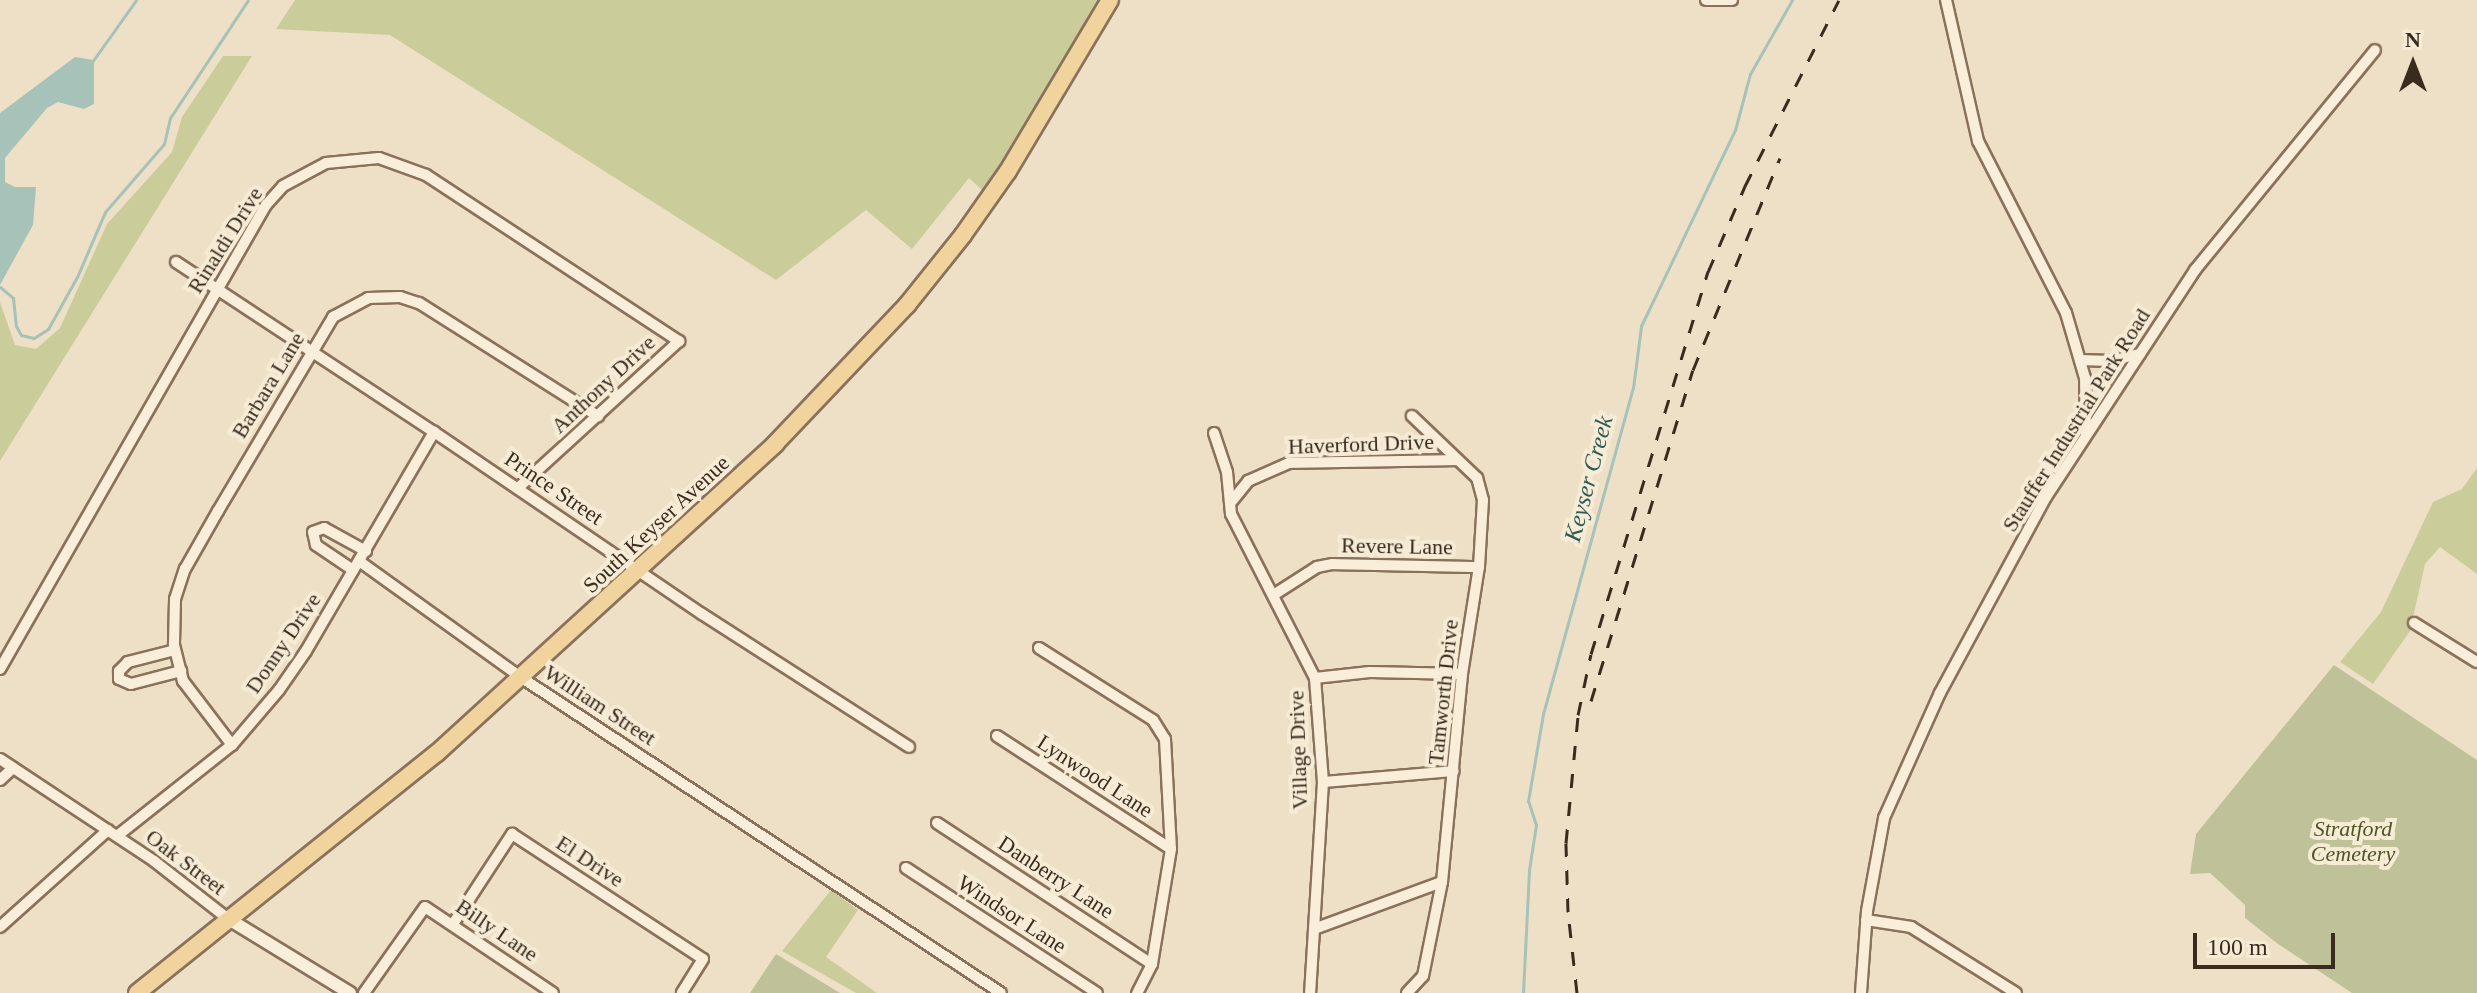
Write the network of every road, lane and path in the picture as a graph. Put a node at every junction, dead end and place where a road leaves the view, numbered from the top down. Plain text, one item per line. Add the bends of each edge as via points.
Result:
1 (1110, 0) edge
2 (1706, 0) edge
3 (1732, 0) edge
4 (1946, 0) edge
5 (2375, 50) dead end
6 (176, 262) dead end
7 (216, 289) junction
8 (679, 341) joint
9 (310, 352) junction
10 (2140, 354) junction
11 (2080, 360) junction
12 (598, 416) junction
13 (1412, 416) dead end
14 (434, 432) junction
15 (1214, 433) dead end
16 (2086, 436) junction
17 (1456, 460) junction
18 (518, 488) junction
19 (1232, 501) junction
20 (366, 551) junction
21 (356, 565) junction
22 (1479, 567) junction
23 (639, 570) junction
24 (1275, 594) junction
25 (2414, 623) dead end
26 (1039, 648) dead end
27 (175, 650) junction
28 (2477, 662) edge
29 (0, 669) edge
30 (181, 671) junction
31 (1462, 674) junction
32 (522, 678) junction
33 (1315, 678) junction
34 (997, 736) dead end
35 (232, 745) junction
36 (909, 747) dead end
37 (0, 759) edge
38 (13, 768) junction
39 (1454, 771) junction
40 (0, 780) edge
41 (1323, 782) junction
42 (937, 823) dead end
43 (112, 833) junction
44 (1171, 849) junction
45 (906, 868) dead end
46 (1442, 882) junction
47 (227, 918) junction
48 (1866, 920) junction
49 (453, 924) junction
50 (0, 927) edge
51 (1314, 929) junction
52 (1152, 964) junction
53 (137, 993) edge
54 (350, 993) edge
55 (364, 993) edge
56 (553, 993) edge
57 (682, 993) edge
58 (1001, 993) edge
59 (1097, 993) edge
60 (1137, 993) edge
61 (1310, 993) edge
62 (1407, 993) edge
63 (1861, 993) edge
64 (2016, 993) edge

1 - 23 main road, South Keyser Avenue via 1008,171 907,305 775,444
2 - 3 street
4 - 11 street via 1978,141 2066,313
5 - 10 street, Stauffer Industrial Park Road via 2195,270
6 - 7 street, Prince Street
7 - 8 street, Rinaldi Drive via 283,186 326,163 379,158 426,175
7 - 9 street, Prince Street
7 - 29 street, Rinaldi Drive
8 - 12 street, Anthony Drive
9 - 12 street, Barbara Lane via 333,317 349,306 368,298 400,297 419,303
9 - 14 street, Prince Street
9 - 27 street, Barbara Lane via 185,569 175,599
10 - 11 street via 2111,361
10 - 16 street, Stauffer Industrial Park Road
11 - 16 street
12 - 18 street, Anthony Drive
13 - 17 street, Tamworth Drive
14 - 18 street, Prince Street
14 - 20 street, Donny Drive
15 - 19 street, Village Drive
16 - 48 street, Stauffer Industrial Park Road via 2046,497 1940,693 1884,818
17 - 19 street, Haverford Drive via 1289,463 1248,481
17 - 22 street, Tamworth Drive via 1477,478 1483,500
18 - 23 street, Prince Street
19 - 24 street, Village Drive via 1237,529
20 - 21 street, Donny Drive
20 - 21 street, William Street via 324,528 313,532 316,545
21 - 32 street, William Street
21 - 35 street, Donny Drive via 306,651
22 - 24 street, Revere Lane via 1333,564 1317,567
22 - 31 street, Tamworth Drive
23 - 32 main road, South Keyser Avenue
23 - 36 street, Prince Street
24 - 33 street, Village Drive
25 - 28 street
26 - 44 street via 1153,720 1165,739
27 - 30 street, Barbara Lane
27 - 30 street via 128,662 119,679 131,684
30 - 35 street, Barbara Lane via 198,704
31 - 33 street via 1385,672
31 - 39 street, Tamworth Drive
32 - 47 main road, South Keyser Avenue via 437,753
32 - 58 street, William Street
33 - 41 street, Village Drive
34 - 44 street, Lynwood Lane
35 - 43 street, Donny Drive
37 - 38 street, Oak Street
38 - 40 street
38 - 43 street, Oak Street
39 - 41 street
39 - 46 street, Tamworth Drive
41 - 51 street, Village Drive
42 - 52 street, Danberry Lane
43 - 47 street, Oak Street
43 - 50 street, Donny Drive
44 - 52 street
45 - 59 street, Windsor Lane
46 - 51 street
46 - 62 street, Tamworth Drive via 1423,976
47 - 53 main road, South Keyser Avenue
47 - 54 street, Oak Street
48 - 63 street, Stauffer Industrial Park Road
48 - 64 street via 1911,927
49 - 55 street, Billy Lane via 425,907
49 - 56 street, Billy Lane
49 - 57 street, El Drive via 512,834 703,959
51 - 61 street, Village Drive
52 - 60 street

